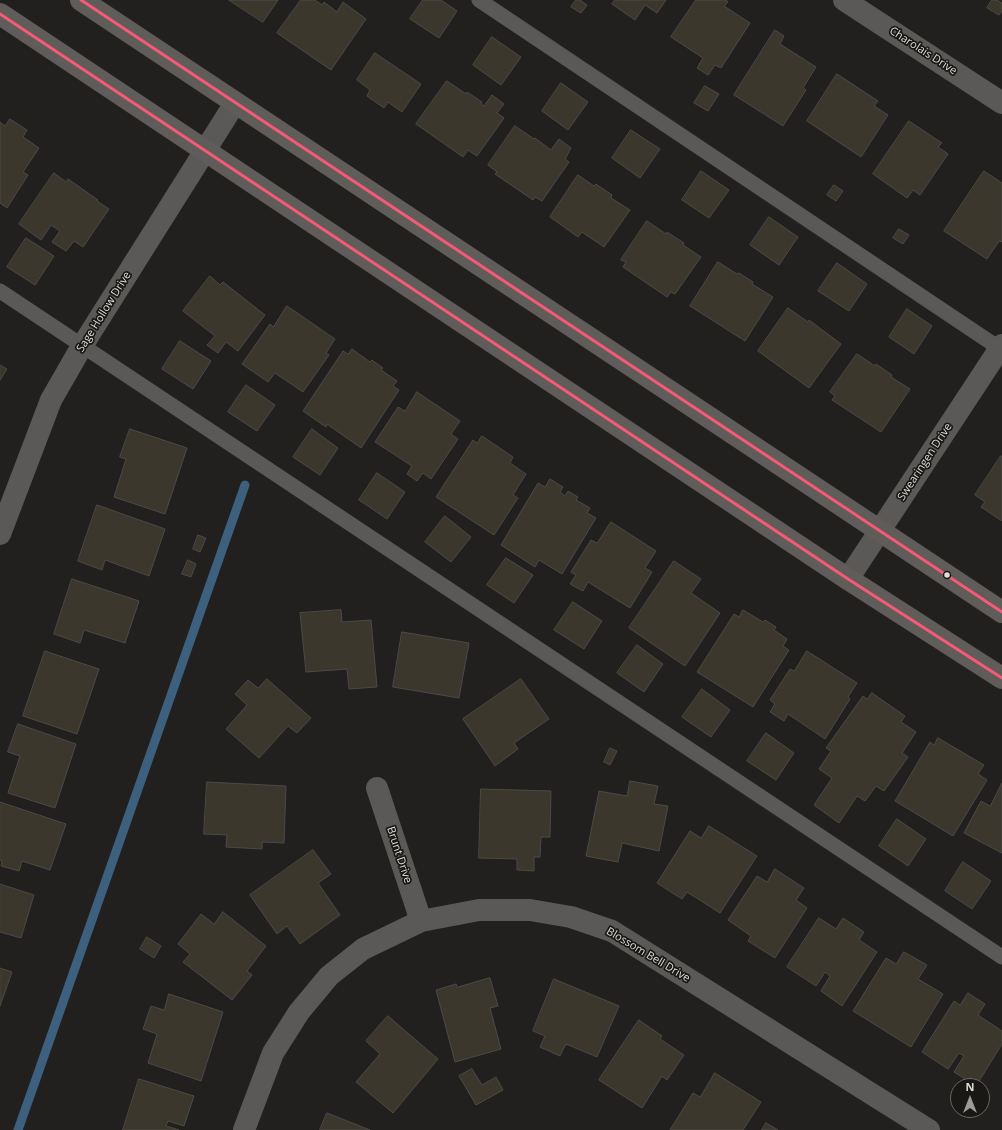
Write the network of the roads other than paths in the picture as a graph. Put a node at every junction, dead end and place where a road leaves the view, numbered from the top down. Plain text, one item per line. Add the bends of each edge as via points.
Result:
1 (81, 0) edge
2 (479, 0) edge
3 (844, 0) edge
4 (0, 14) edge
5 (235, 103) junction
6 (1002, 103) edge
7 (205, 150) junction
8 (0, 291) edge
9 (82, 346) junction
10 (1001, 348) edge
11 (6, 500) edge
12 (880, 532) junction
13 (0, 534) edge
14 (848, 579) junction
15 (1002, 612) edge
16 (1002, 678) edge
17 (377, 788) dead end
18 (421, 921) junction
19 (1002, 957) edge
20 (244, 1130) edge
21 (929, 1130) edge

1 - 5 main road
2 - 10 lane
3 - 6 street, Charolais Drive
4 - 7 main road
5 - 7 street, Sage Hollow Drive
5 - 12 main road
7 - 9 street, Sage Hollow Drive
7 - 14 main road
8 - 9 lane
9 - 11 street, Sage Hollow Drive via 51,400
9 - 19 lane
10 - 12 street, Swearingen Drive
11 - 13 street, Sage Hollow Drive
12 - 14 street, Swearingen Drive
12 - 15 main road
14 - 16 main road
17 - 18 street, Brunt Drive
18 - 20 street, Blossom Bell Drive via 363,949 329,976 299,1012 273,1053
18 - 21 street, Blossom Bell Drive via 479,910 530,910 572,917 612,931

